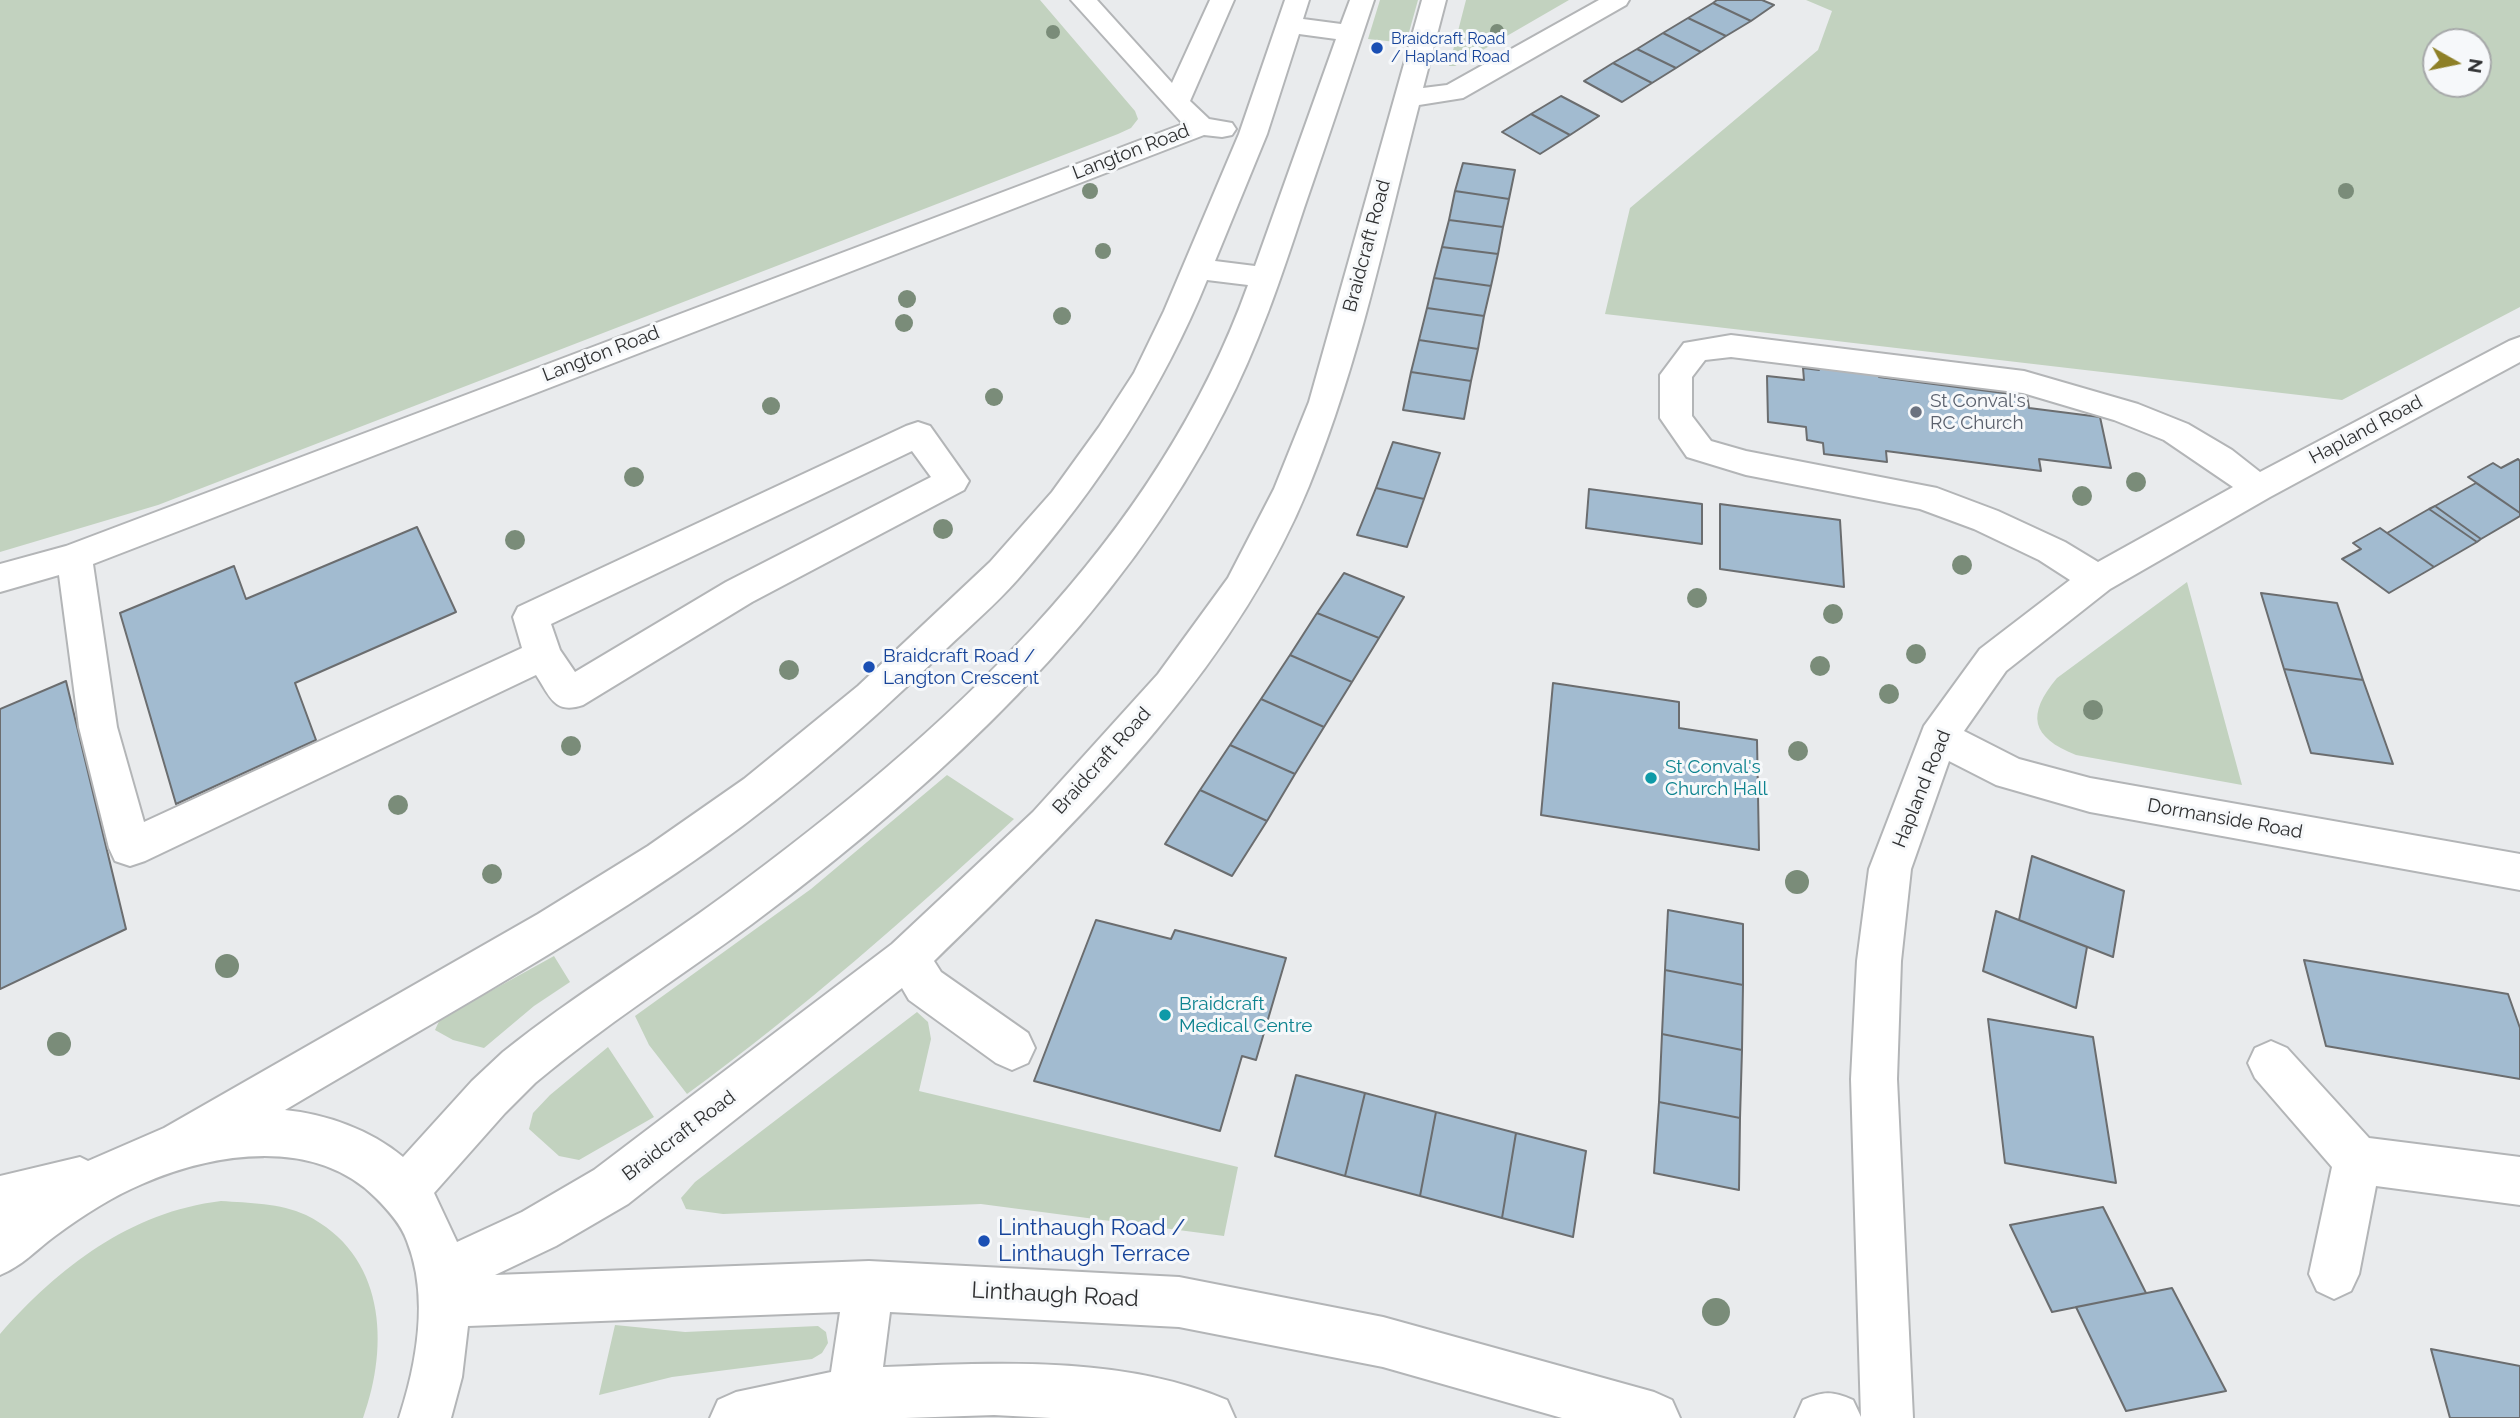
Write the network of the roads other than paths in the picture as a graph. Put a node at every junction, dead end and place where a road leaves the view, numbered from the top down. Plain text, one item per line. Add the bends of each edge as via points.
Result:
1 (1083, 0) edge
2 (1222, 0) edge
3 (1362, 0) edge
4 (1434, 0) edge
5 (1616, 0) edge
6 (1292, 12) edge
7 (1351, 33) junction
8 (1408, 97) junction
9 (1176, 103) junction
10 (1201, 125) junction
11 (1253, 134) junction
12 (1196, 269) junction
13 (1266, 277) junction
14 (2520, 348) edge
15 (2258, 488) junction
16 (74, 557) junction
17 (0, 578) edge
18 (2097, 579) junction
19 (543, 655) junction
20 (1938, 737) junction
21 (2520, 872) edge
22 (907, 958) junction
23 (1012, 1048) dead end
24 (2271, 1063) dead end
25 (181, 1145) junction
26 (2357, 1160) junction
27 (112, 1173) junction
28 (2520, 1181) edge
29 (405, 1190) junction
30 (0, 1200) edge
31 (0, 1251) edge
32 (2334, 1274) dead end
33 (869, 1286) junction
34 (442, 1288) junction
35 (851, 1406) edge
36 (425, 1418) edge
37 (736, 1418) edge
38 (1209, 1418) edge
39 (1654, 1418) edge
40 (1821, 1418) edge
41 (1835, 1418) edge
42 (1887, 1418) edge

1 - 9 street
2 - 9 street
3 - 7 street
4 - 8 street, Braidcraft Road
5 - 8 street via 1454,92
6 - 7 street
6 - 11 street
7 - 13 street
8 - 22 street, Braidcraft Road via 1325,402 1292,489 1241,587 1171,685 1056,814
9 - 10 street
10 - 11 street
10 - 16 street, Langton Road
11 - 12 street
12 - 13 street
12 - 25 street via 1149,374 1064,502 1003,572 872,697 758,791 663,859
13 - 29 street via 1214,402 1161,491 1101,575 1014,671 940,746 855,819 501,1084
14 - 15 street, Hapland Road
15 - 18 street, Hapland Road
15 - 18 street via 2176,432 2024,382 1731,346 1695,351 1676,375 1676,418 1699,449 1746,463 1925,497 2052,551
16 - 17 street, Langton Road
16 - 19 street via 98,727 130,848
18 - 20 street, Hapland Road via 1993,660
19 - 19 street via 531,617 918,435 952,481 739,592 569,694
20 - 21 street, Dormanside Road via 2010,773 2090,795
20 - 42 street, Hapland Road via 1890,869 1879,961 1874,1079
22 - 23 street via 925,986
22 - 34 street, Braidcraft Road via 611,1187
24 - 26 street
25 - 27 street
25 - 29 street via 218,1136 276,1132 322,1139 364,1157
26 - 28 street
26 - 32 street
27 - 30 street
27 - 31 street via 57,1205
29 - 34 street via 428,1229
33 - 34 street, Linthaugh Road
33 - 35 street
33 - 39 street, Linthaugh Road via 1179,1302 1383,1342
34 - 36 street via 438,1370
35 - 37 street
35 - 38 street via 994,1389 1121,1396
40 - 41 street

